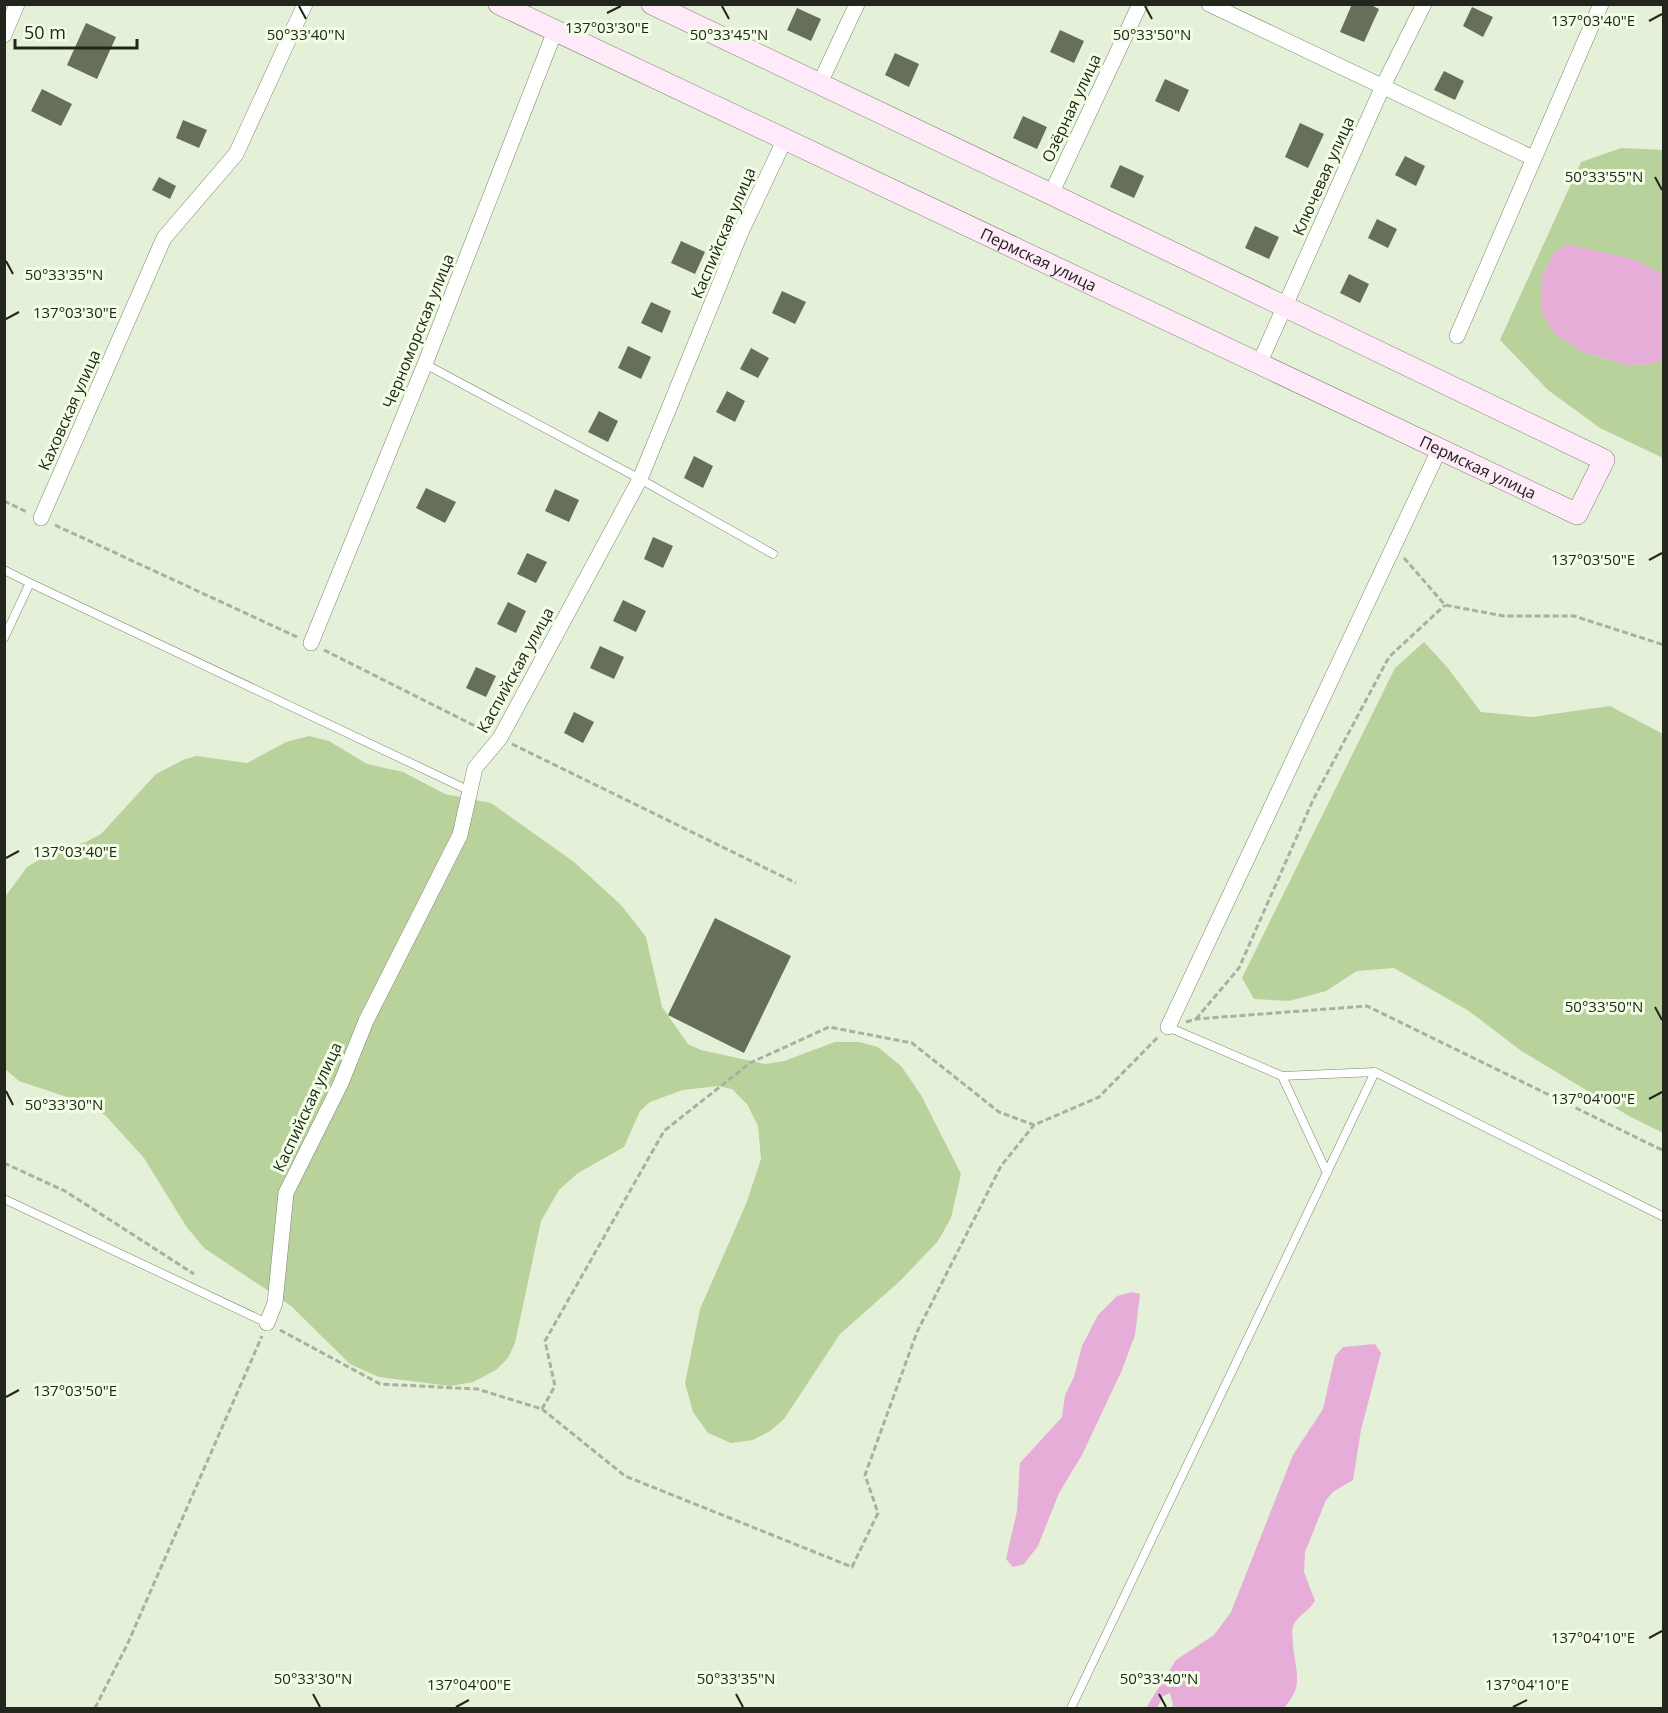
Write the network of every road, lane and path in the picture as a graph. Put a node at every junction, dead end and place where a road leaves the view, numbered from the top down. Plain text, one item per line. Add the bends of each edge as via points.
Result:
1 (17, 4) edge
2 (305, 4) edge
3 (500, 4) edge
4 (652, 4) edge
5 (857, 4) edge
6 (1140, 4) edge
7 (1209, 4) edge
8 (1424, 4) edge
9 (1601, 4) edge
10 (555, 31) junction
11 (4, 34) edge
12 (820, 83) junction
13 (1383, 86) junction
14 (785, 140) junction
15 (1533, 158) junction
16 (1051, 194) junction
17 (1285, 306) junction
18 (1457, 336) dead end
19 (425, 364) junction
20 (1259, 364) junction
21 (1440, 450) junction
22 (640, 479) junction
23 (4, 501) edge
24 (40, 518) junction
25 (1394, 546) junction
26 (773, 554) dead end
27 (4, 570) edge
28 (30, 583) junction
29 (1444, 605) junction
30 (4, 638) edge
31 (311, 644) junction
32 (1664, 645) edge
33 (500, 738) junction
34 (470, 791) junction
35 (796, 883) dead end
36 (1196, 1019) junction
37 (1168, 1027) junction
38 (1375, 1072) junction
39 (1282, 1076) junction
40 (1035, 1125) junction
41 (1664, 1151) edge
42 (4, 1163) edge
43 (1327, 1173) junction
44 (4, 1199) edge
45 (1664, 1217) edge
46 (201, 1279) dead end
47 (267, 1323) junction
48 (542, 1409) junction
49 (95, 1708) edge
50 (1071, 1708) edge

1 - 11 street
2 - 24 street, Каховская улица via 236,154 164,238
3 - 10 street, Пермская улица
4 - 12 street
5 - 12 street
6 - 16 street, Озёрная улица
7 - 13 street
8 - 13 street, Ключевая улица
9 - 15 street
10 - 14 street, Пермская улица
10 - 19 street, Черноморская улица
12 - 16 street
13 - 15 street
13 - 17 street, Ключевая улица
14 - 20 street, Пермская улица
14 - 22 street, Каспийская улица via 741,232
15 - 18 street
16 - 17 street
17 - 20 street, Ключевая улица
17 - 21 street, Пермская улица via 1604,460 1577,514
19 - 22 lane
19 - 31 street, Черноморская улица
20 - 21 street, Пермская улица
21 - 25 street
22 - 26 lane
22 - 33 street, Каспийская улица
23 - 24 path
24 - 31 path
25 - 29 path
25 - 37 street
27 - 28 lane
28 - 30 lane
28 - 34 lane
29 - 32 path via 1504,616 1574,616
29 - 36 path via 1389,657 1313,800 1239,968
31 - 33 path
33 - 34 street, Каспийская улица via 475,768
33 - 35 path
34 - 47 street, Каспийская улица via 460,835 286,1193 275,1303
36 - 37 path
36 - 41 path via 1366,1006
37 - 39 lane
37 - 40 path via 1099,1096
38 - 39 lane
38 - 43 lane
38 - 45 lane
39 - 43 lane
40 - 48 path via 999,1112 912,1043 830,1027 750,1063 664,1131 545,1341 555,1386
40 - 48 path via 1001,1166 917,1332 865,1475 878,1514 852,1567 625,1476
42 - 46 path via 65,1191
43 - 50 lane
44 - 47 lane
47 - 48 path via 380,1384 477,1389
47 - 49 path via 127,1645

